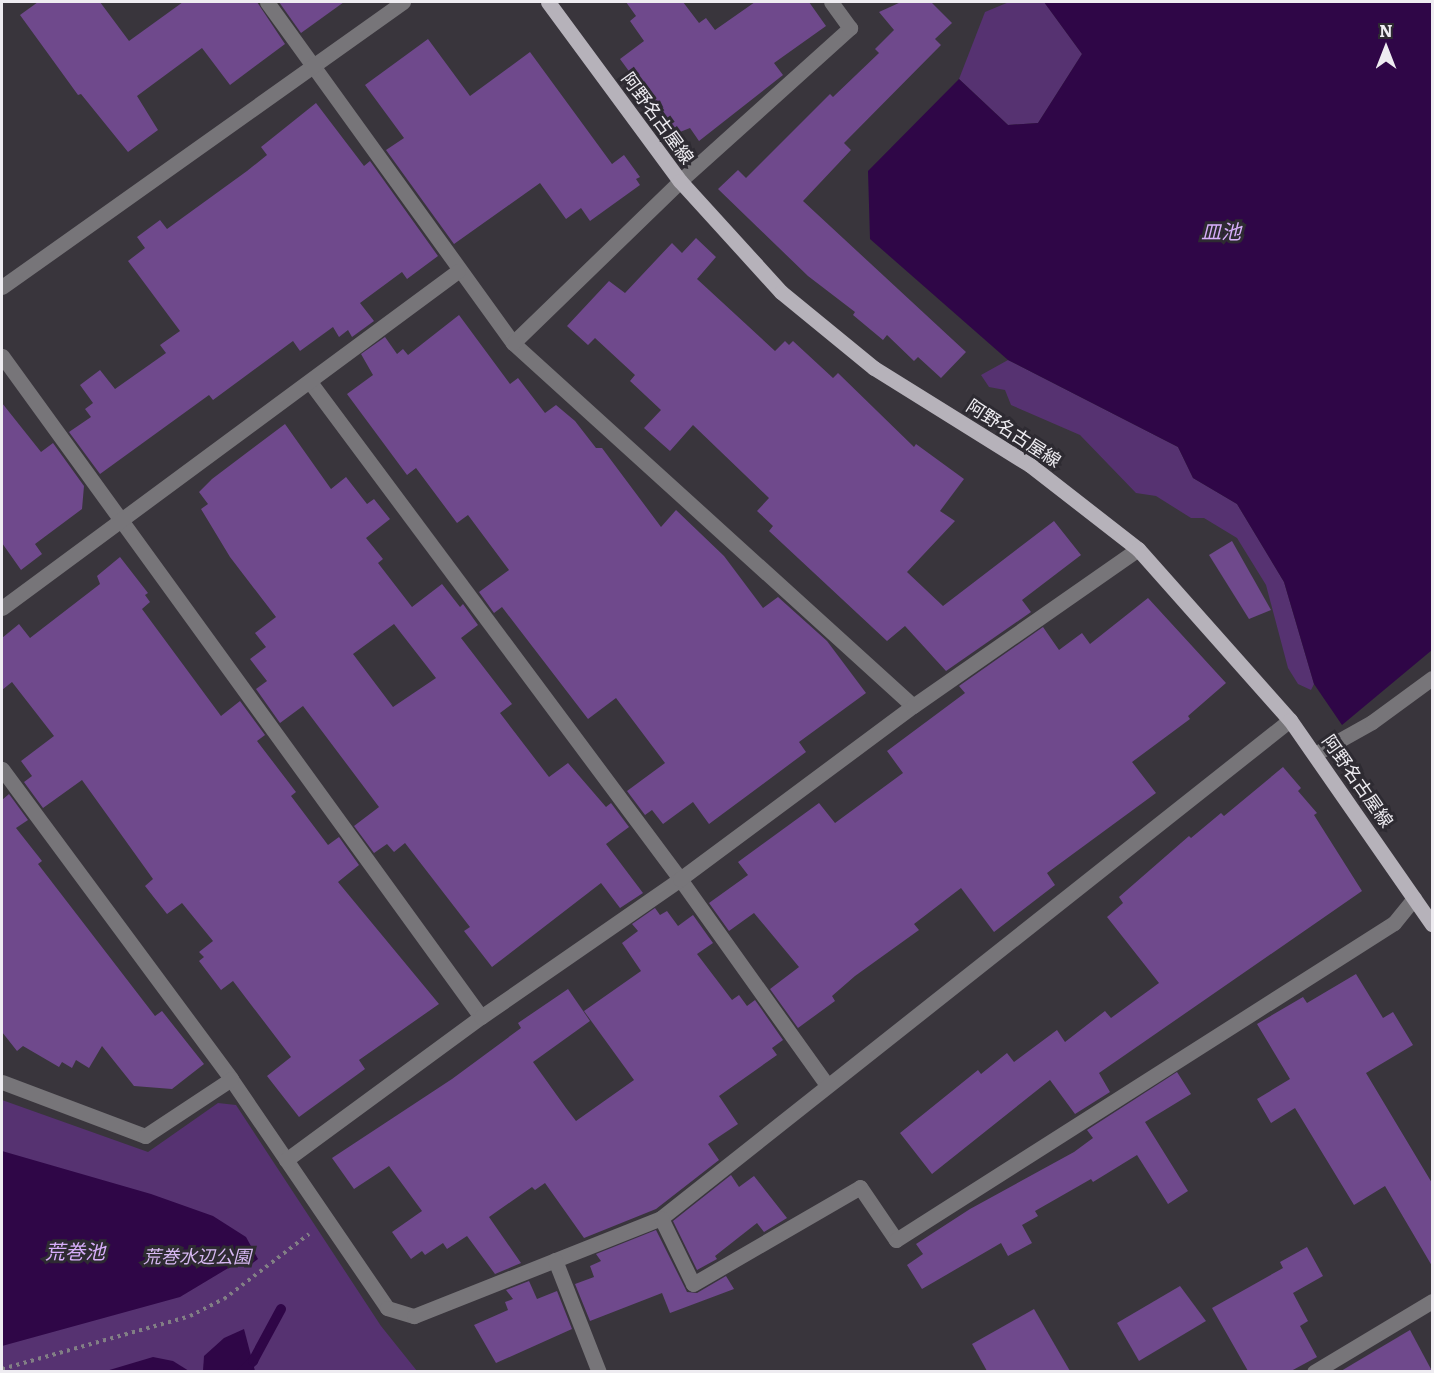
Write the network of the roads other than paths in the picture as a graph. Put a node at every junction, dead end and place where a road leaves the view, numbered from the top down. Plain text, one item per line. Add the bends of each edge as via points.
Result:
1 (267, 2) edge
2 (403, 2) edge
3 (548, 2) edge
4 (831, 2) edge
5 (313, 64) junction
6 (680, 181) junction
7 (458, 271) junction
8 (2, 287) edge
9 (513, 343) junction
10 (2, 356) edge
11 (309, 382) junction
12 (121, 522) junction
13 (1138, 549) junction
14 (2, 608) edge
15 (1432, 678) edge
16 (913, 706) junction
17 (1290, 720) junction
18 (1315, 754) junction
19 (2, 768) edge
20 (680, 879) junction
21 (1414, 898) junction
22 (1432, 924) edge
23 (481, 1017) junction
24 (231, 1080) junction
25 (2, 1082) edge
26 (827, 1085) junction
27 (286, 1160) junction
28 (661, 1218) junction
29 (555, 1260) junction
30 (1432, 1300) edge
31 (599, 1371) edge
32 (1314, 1371) edge

1 - 5 street
2 - 5 street
3 - 6 main road, 阿野名古屋線
4 - 6 street via 850,28
5 - 7 street
5 - 8 street
6 - 9 street
6 - 13 main road, 阿野名古屋線 via 781,292 874,368 1030,465
7 - 9 street
7 - 11 street
9 - 16 street
10 - 12 street
11 - 12 street
11 - 20 street
12 - 14 street
12 - 23 street
13 - 16 street
13 - 17 main road, 阿野名古屋線
15 - 18 street via 1372,722
16 - 20 street
17 - 18 main road, 阿野名古屋線
17 - 26 street
18 - 21 main road, 阿野名古屋線
19 - 24 street
20 - 23 street
20 - 26 street
21 - 22 main road, 阿野名古屋線
21 - 28 street via 1394,923 896,1240 860,1187 693,1284
23 - 27 street
24 - 25 street via 145,1136
24 - 27 street
26 - 28 street
27 - 29 street via 387,1308 414,1316
28 - 29 street
29 - 31 street
30 - 32 street

